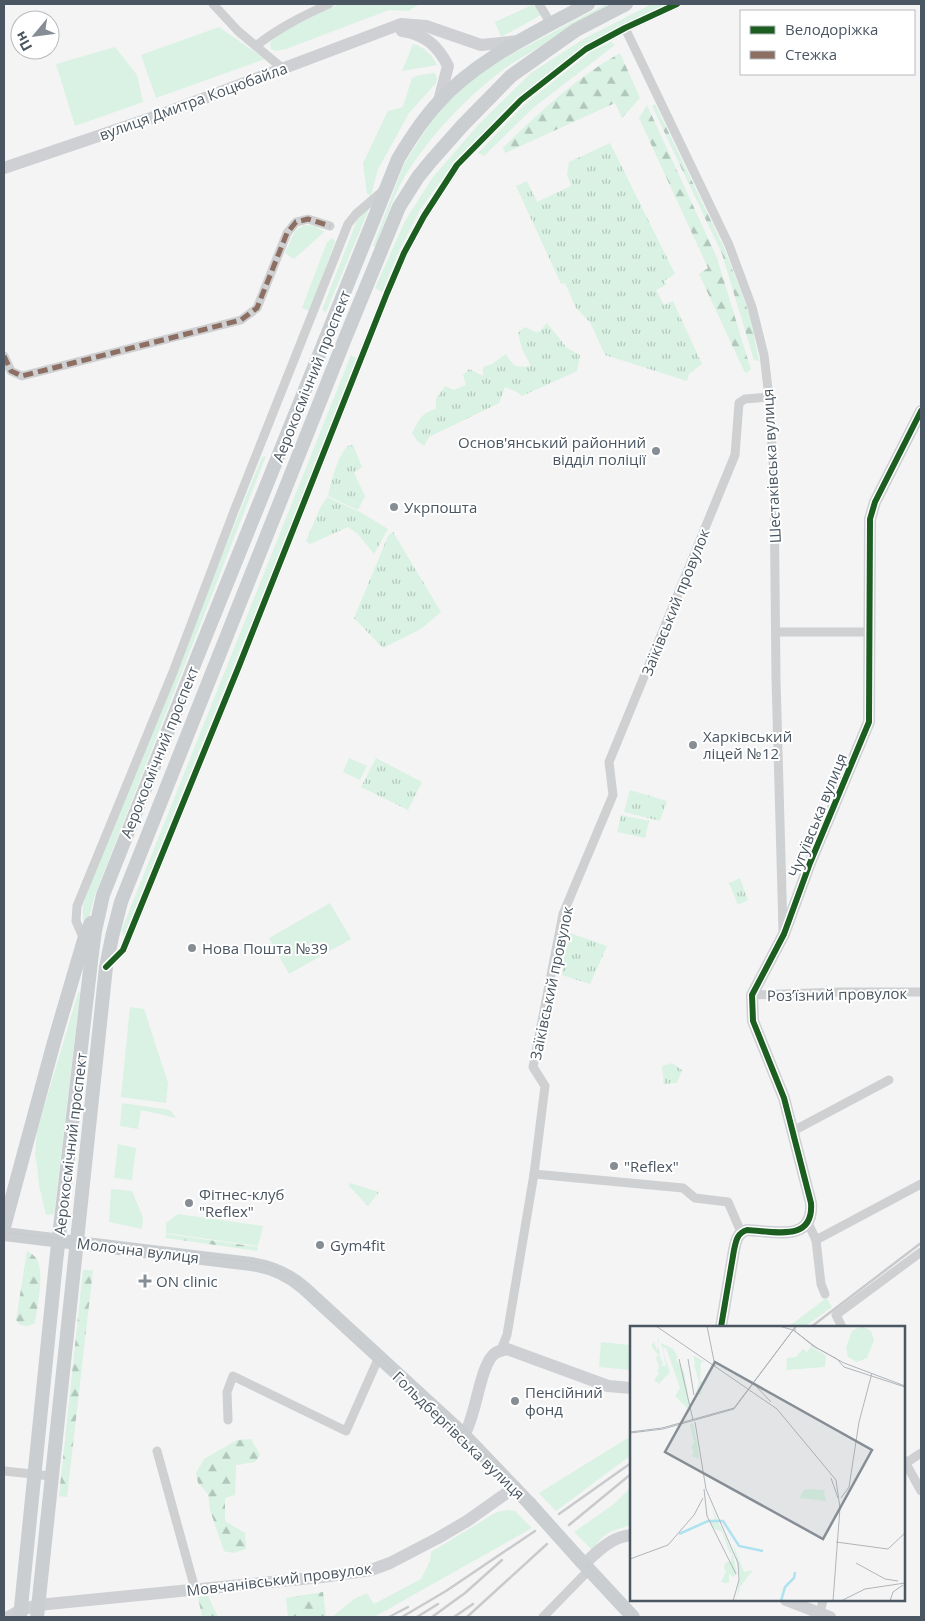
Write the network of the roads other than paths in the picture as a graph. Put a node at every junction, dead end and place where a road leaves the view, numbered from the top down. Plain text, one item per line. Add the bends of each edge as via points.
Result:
1 (213, 4) edge
2 (329, 4) edge
3 (539, 4) edge
4 (588, 4) edge
5 (626, 4) edge
6 (677, 4) edge
7 (551, 24) junction
8 (624, 28) junction
9 (382, 31) junction
10 (524, 40) junction
11 (256, 46) junction
12 (282, 68) junction
13 (439, 101) junction
14 (4, 168) edge
15 (385, 190) junction
16 (330, 226) dead end
17 (4, 356) edge
18 (769, 396) junction
19 (921, 411) edge
20 (776, 632) junction
21 (870, 632) junction
22 (103, 895) junction
23 (784, 934) junction
24 (84, 940) junction
25 (92, 952) junction
26 (106, 967) junction
27 (921, 992) edge
28 (752, 995) junction
29 (88, 998) junction
30 (67, 999) junction
31 (889, 1080) dead end
32 (793, 1132) junction
33 (534, 1174) junction
34 (921, 1184) edge
35 (808, 1223) junction
36 (4, 1227) edge
37 (741, 1232) junction
38 (4, 1234) edge
39 (59, 1240) junction
40 (816, 1240) junction
41 (77, 1242) junction
42 (921, 1252) edge
43 (272, 1268) joint
44 (825, 1294) dead end
45 (720, 1326) edge
46 (842, 1326) edge
47 (501, 1350) junction
48 (379, 1357) junction
49 (630, 1388) edge
50 (228, 1420) dead end
51 (464, 1435) junction
52 (157, 1451) dead end
53 (921, 1453) edge
54 (905, 1462) edge
55 (4, 1471) edge
56 (34, 1474) junction
57 (52, 1476) junction
58 (515, 1487) junction
59 (921, 1491) edge
60 (630, 1535) edge
61 (585, 1565) junction
62 (23, 1587) junction
63 (195, 1589) junction
64 (788, 1601) edge
65 (823, 1601) edge
66 (37, 1611) edge
67 (21, 1614) edge
68 (4, 1616) edge
69 (823, 1616) edge
70 (8, 1617) edge
71 (543, 1617) edge
72 (633, 1617) edge

1 - 11 street
2 - 11 street via 272,33
3 - 7 street
4 - 7 main road, Аерокосмічний проспект
5 - 26 main road, Аерокосмічний проспект via 576,30 511,76 431,161 399,207 149,828 121,902
6 - 8 street
7 - 10 main road, Аерокосмічний проспект
8 - 18 street, Шестаківська вулиця via 729,245 752,307 764,355
8 - 26 street via 586,49 521,100 457,165 424,216 387,293 123,950
9 - 10 street, вулиця Дмитра Коцюбайла via 412,24 481,45
9 - 12 street, вулиця Дмитра Коцюбайла
9 - 13 street via 415,33 436,47 448,66
10 - 13 main road, Аерокосмічний проспект via 483,64
11 - 12 street
12 - 14 street, вулиця Дмитра Коцюбайла via 157,116
13 - 15 main road, Аерокосмічний проспект via 398,159
15 - 22 main road, Аерокосмічний проспект
15 - 24 street via 348,224 173,672 77,906 76,921
16 - 17 street via 308,219 296,222 287,233 257,308 242,320 22,376 12,372
18 - 20 street, Шестаківська вулиця via 774,479
18 - 33 street, Заїківський провулок via 745,399 739,403 735,454 609,762 613,795 563,914 533,1067 544,1086
19 - 21 street, Чугуївська вулиця via 875,502 870,519
20 - 21 street
20 - 23 street, Шестаківська вулиця
21 - 23 street, Чугуївська вулиця via 869,722 810,862
22 - 24 main road
22 - 25 main road, Аерокосмічний проспект
23 - 28 street, Чугуївська вулиця
24 - 25 street
24 - 30 main road
25 - 29 main road, Аерокосмічний проспект
26 - 41 main road, Аерокосмічний проспект
27 - 28 street, Роз’їзний провулок
28 - 32 street, Чугуївська вулиця via 753,1021 784,1098
29 - 30 main road via 80,987
29 - 39 main road, Аерокосмічний проспект
30 - 36 main road
31 - 32 street
32 - 35 street, Чугуївська вулиця via 811,1203 812,1214
33 - 37 street via 683,1188 695,1198 728,1202
33 - 47 street, Заїківський провулок via 507,1335
34 - 40 street
35 - 37 street via 801,1230 791,1232
35 - 40 street, Чугуївська вулиця
37 - 45 street via 734,1250
38 - 39 main road, Молочна вулиця
39 - 41 main road, Молочна вулиця
39 - 56 main road, Аерокосмічний проспект
40 - 44 street, Чугуївська вулиця
41 - 43 main road, Молочна вулиця
41 - 57 main road, Аерокосмічний проспект
42 - 46 street via 836,1315
43 - 48 main road, Гольдбергівська вулиця via 296,1282
47 - 49 street via 507,1349 608,1386
47 - 51 street via 492,1356 487,1367
48 - 50 street via 346,1431 232,1376 227,1392
48 - 51 main road, Гольдбергівська вулиця
51 - 58 main road, Гольдбергівська вулиця
52 - 63 street
53 - 54 street
54 - 59 street
55 - 56 street
56 - 57 street
56 - 62 main road, Аерокосмічний проспект
57 - 66 main road, Аерокосмічний проспект
58 - 61 main road, Гольдбергівська вулиця, bridge
58 - 63 street, Мовчанівський провулок via 467,1521 380,1567 322,1577
60 - 61 street via 613,1540
61 - 71 street
61 - 72 main road, Гольдбергівська вулиця
62 - 67 main road, Аерокосмічний проспект
62 - 68 street
63 - 66 street, Мовчанівський провулок
64 - 69 street
65 - 69 street
66 - 67 street, Мовчанівський провулок
67 - 70 street

